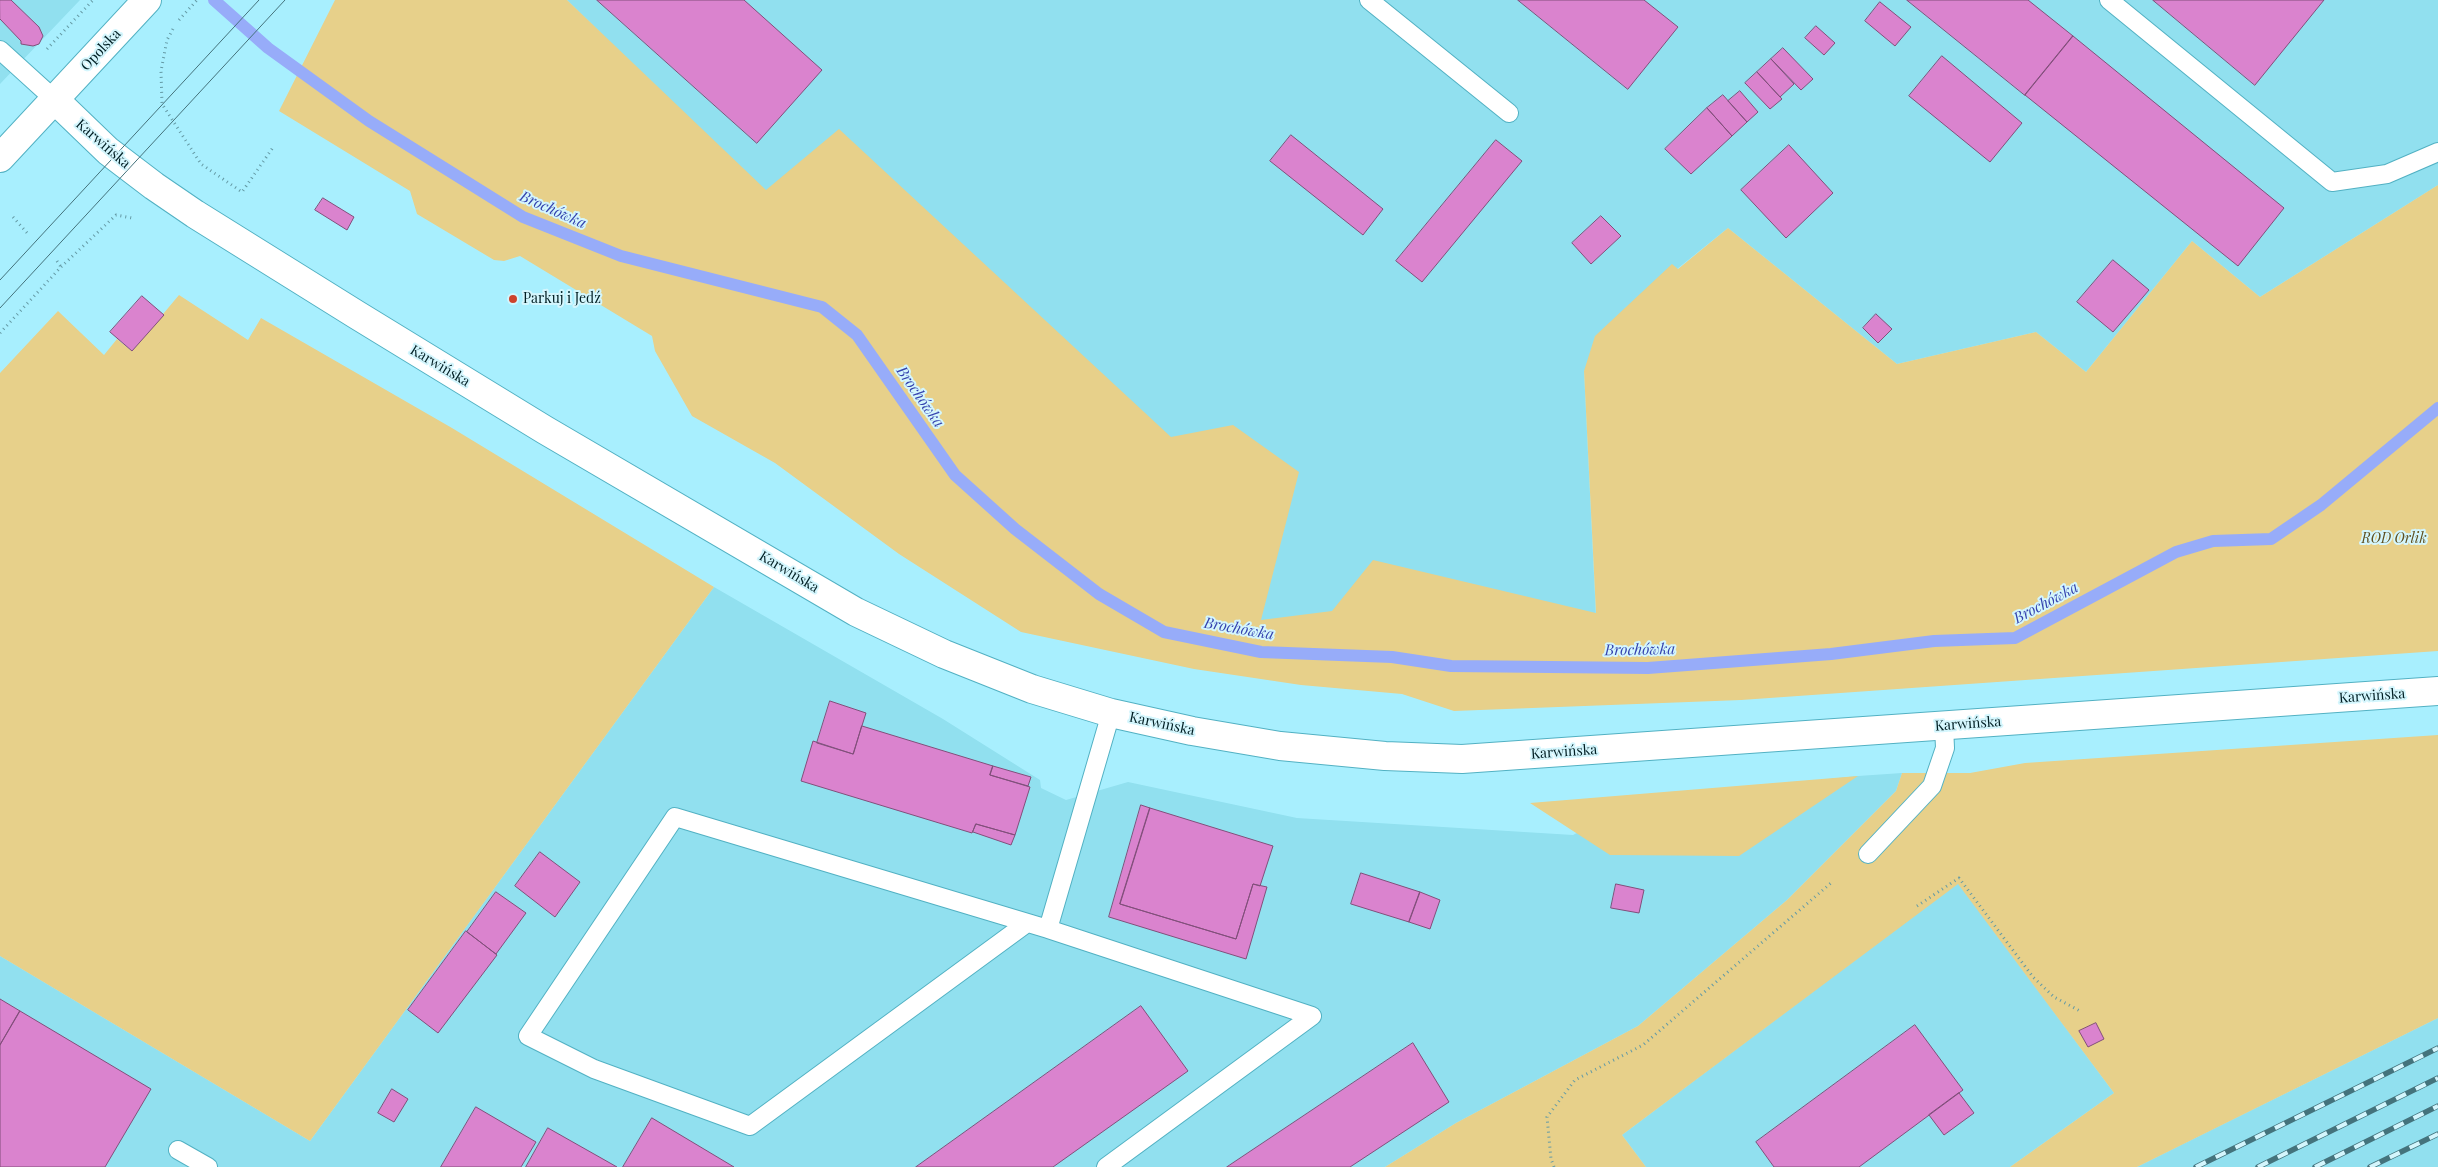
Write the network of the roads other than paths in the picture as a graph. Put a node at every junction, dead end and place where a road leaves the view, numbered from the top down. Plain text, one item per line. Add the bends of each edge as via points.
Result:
1 (147, 0) edge
2 (1369, 0) edge
3 (2109, 0) edge
4 (0, 50) edge
5 (54, 99) junction
6 (1509, 113) dead end
7 (2438, 152) edge
8 (0, 158) edge
9 (2438, 691) edge
10 (1111, 713) junction
11 (1944, 726) junction
12 (1868, 854) dead end
13 (1027, 923) junction
14 (1048, 929) junction
15 (178, 1150) dead end
16 (208, 1167) edge
17 (1106, 1167) edge

1 - 5 street, Opolska
2 - 6 lane
3 - 7 lane via 2332,182 2387,174
4 - 5 lane
5 - 8 street, Opolska
5 - 10 street, Karwińska via 108,151 195,214 545,430 856,612 944,654 1032,689
9 - 11 street, Karwińska
10 - 11 street, Karwińska via 1280,746 1462,759
10 - 14 lane
11 - 12 lane via 1945,748 1932,786
13 - 13 lane via 675,817 528,1036 594,1069 750,1126
13 - 14 lane
14 - 17 lane via 1312,1016
15 - 16 lane

